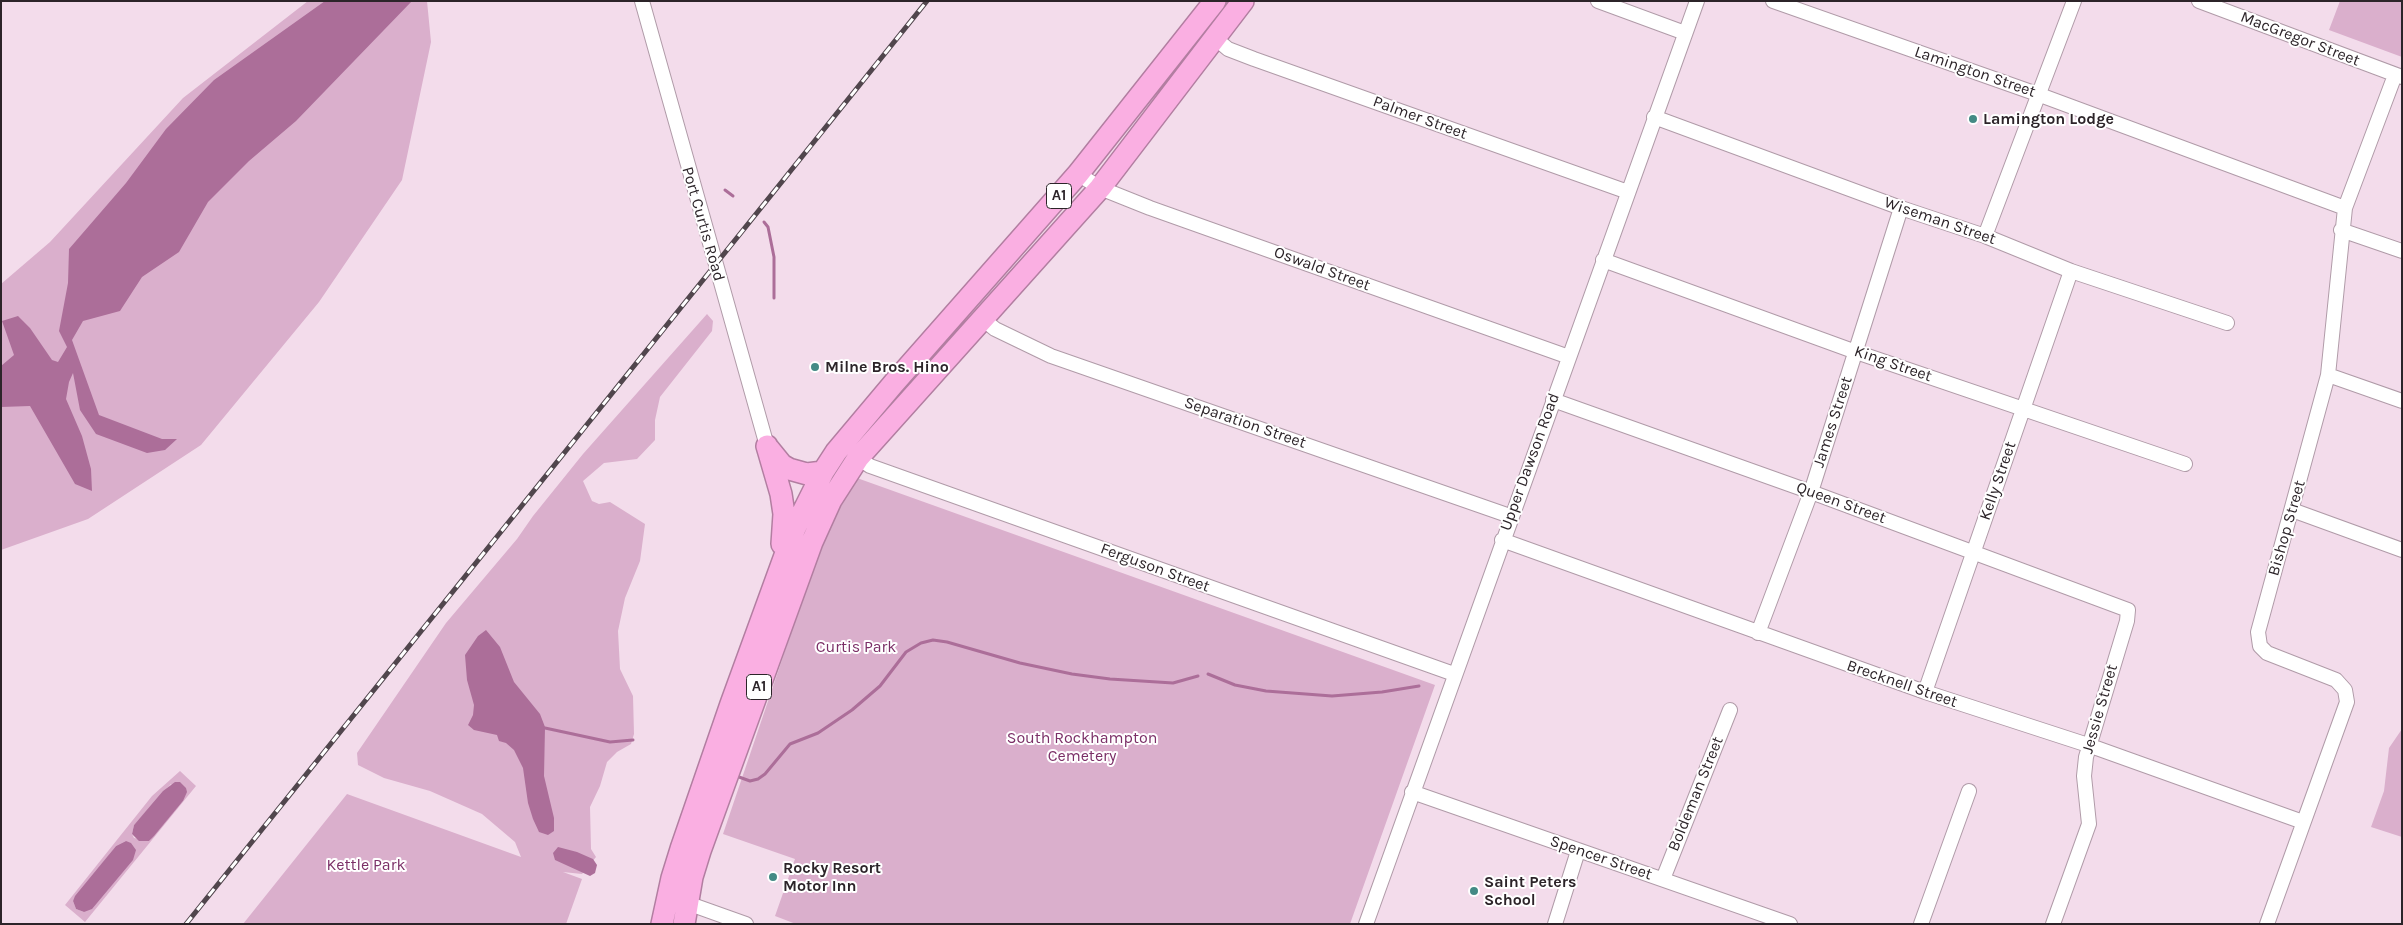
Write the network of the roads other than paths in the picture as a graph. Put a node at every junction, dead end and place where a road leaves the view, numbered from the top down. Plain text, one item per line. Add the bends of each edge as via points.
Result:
1 (642, 1) edge
2 (1215, 1) edge
3 (1243, 1) edge
4 (1598, 1) edge
5 (1696, 1) edge
6 (1773, 1) edge
7 (2074, 1) edge
8 (2199, 1) edge
9 (650, 32) junction
10 (1685, 33) junction
11 (636, 36) dead end
12 (1215, 38) junction
13 (2398, 76) edge
14 (2040, 95) junction
15 (1654, 117) junction
16 (1078, 174) junction
17 (1100, 188) junction
18 (1628, 192) junction
19 (1901, 208) junction
20 (2345, 208) junction
21 (2341, 230) junction
22 (1985, 236) junction
23 (2402, 251) edge
24 (1603, 260) junction
25 (2071, 270) junction
26 (984, 320) junction
27 (2227, 323) dead end
28 (1856, 352) junction
29 (1569, 357) junction
30 (2328, 375) junction
31 (1553, 400) junction
32 (2402, 401) edge
33 (2023, 409) junction
34 (767, 446) junction
35 (858, 458) junction
36 (2185, 464) dead end
37 (823, 472) junction
38 (1811, 492) junction
39 (2292, 510) junction
40 (1510, 516) junction
41 (1502, 540) junction
42 (2402, 550) edge
43 (1973, 552) junction
44 (776, 578) junction
45 (2128, 610) joint
46 (1758, 633) junction
47 (1454, 674) junction
48 (1925, 692) junction
49 (1730, 710) dead end
50 (2088, 745) junction
51 (1969, 791) dead end
52 (1412, 792) junction
53 (2303, 822) junction
54 (1578, 850) junction
55 (1663, 879) junction
56 (679, 908) edge
57 (662, 924) edge
58 (746, 924) edge
59 (1366, 924) edge
60 (1555, 924) edge
61 (1790, 924) edge
62 (1921, 924) edge
63 (2053, 924) edge
64 (2267, 924) edge

1 - 9 street, Port Curtis Road
2 - 16 highway, A1
3 - 12 highway, A1
4 - 10 street
5 - 10 street, Upper Dawson Road
6 - 14 street, Lamington Street
7 - 14 street
8 - 13 street, MacGregor Street
9 - 11 street
9 - 34 street, Port Curtis Road
10 - 15 street, Upper Dawson Road
12 - 17 highway, A1
12 - 18 street, Palmer Street via 1228,49 1254,59
13 - 20 street, Bishop Street
14 - 20 street, Lamington Street
14 - 22 street
15 - 18 street, Upper Dawson Road
15 - 19 street, Wiseman Street
16 - 17 street, Oswald Street
16 - 37 highway, A1 via 931,340 836,452
17 - 26 highway, A1
17 - 29 street, Oswald Street
18 - 24 street, Upper Dawson Road
19 - 22 street, Wiseman Street
19 - 28 street, James Street
20 - 21 street, Bishop Street
21 - 23 street
21 - 30 street, Bishop Street
22 - 25 street, Wiseman Street
24 - 28 street, King Street
24 - 29 street, Upper Dawson Road
25 - 27 street, Wiseman Street
25 - 33 street, Kelly Street
26 - 35 highway, A1
26 - 40 street, Separation Street via 995,329 1051,356
28 - 33 street, King Street
28 - 38 street, James Street
29 - 31 street, Upper Dawson Road
30 - 32 street
30 - 39 street, Bishop Street
31 - 38 street, Queen Street
31 - 40 street, Upper Dawson Road
33 - 36 street, King Street
33 - 43 street, Kelly Street
34 - 37 highway via 789,469 807,474
34 - 44 highway via 784,514
35 - 47 street, Ferguson Street via 870,466
35 - 56 highway, A1 via 831,500 812,542
37 - 44 highway, A1 via 809,497
38 - 43 street, Queen Street
38 - 46 street, James Street
39 - 42 street
39 - 53 street, Bishop Street via 2259,624 2258,640 2273,657 2336,680 2345,690 2347,702
40 - 41 street, Upper Dawson Road
41 - 46 street, Brecknell Street
41 - 47 street, Upper Dawson Road
43 - 45 street, Queen Street
43 - 48 street, Kelly Street
44 - 56 highway, A1 via 692,817
45 - 50 street, Jessie Street
46 - 48 street, Brecknell Street
47 - 52 street, Upper Dawson Road
48 - 50 street, Brecknell Street
49 - 55 street, Boldeman Street
50 - 53 street, Brecknell Street
50 - 63 street, Jessie Street via 2084,776 2090,824
51 - 62 street
52 - 54 street, Spencer Street
52 - 59 street, Upper Dawson Road
53 - 64 street, Bishop Street
54 - 55 street, Spencer Street
54 - 60 street
55 - 61 street, Spencer Street
56 - 57 highway, A1
56 - 58 street

